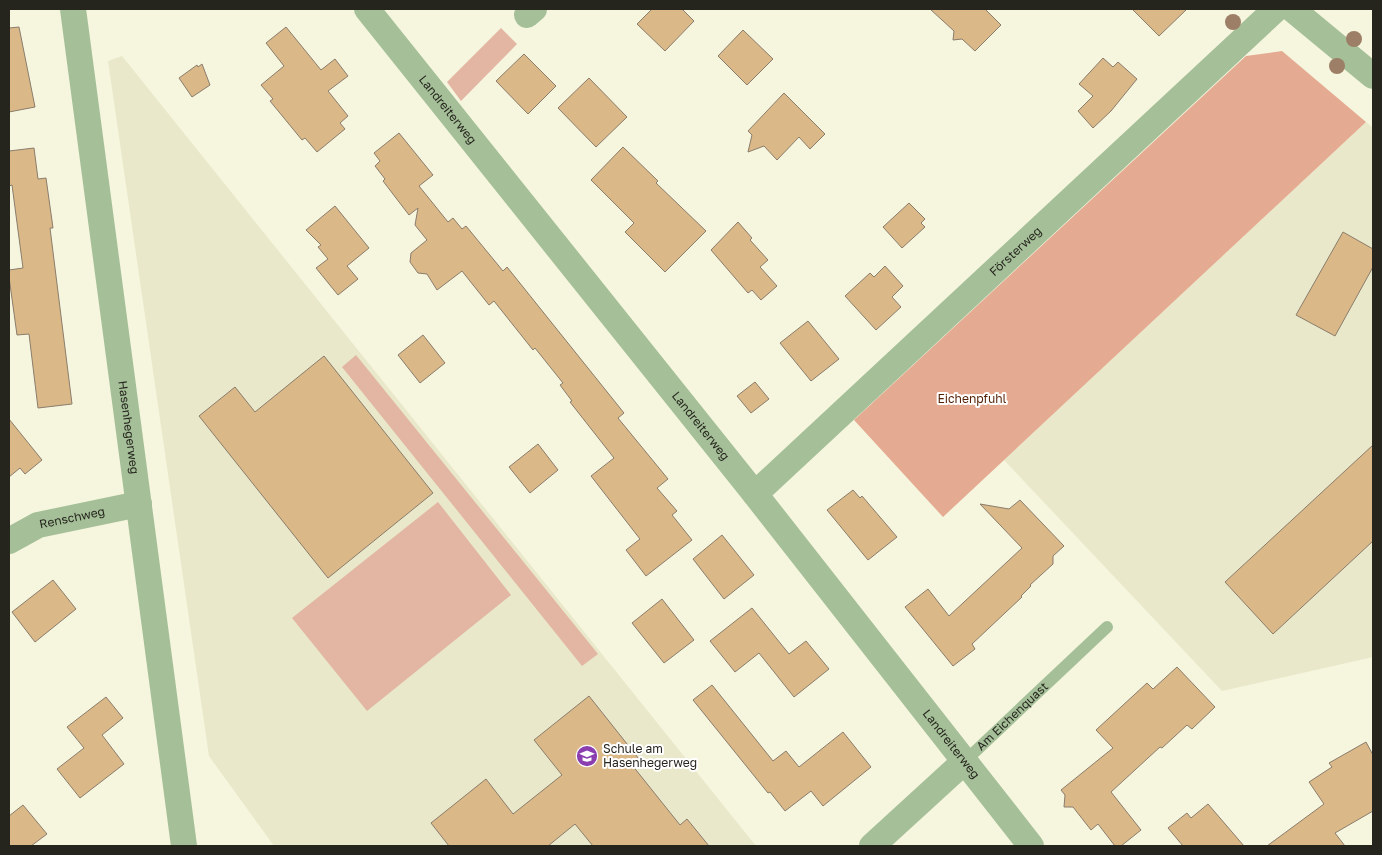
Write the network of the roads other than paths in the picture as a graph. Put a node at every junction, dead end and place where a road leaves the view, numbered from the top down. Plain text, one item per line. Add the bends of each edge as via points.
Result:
1 (73, 9) edge
2 (367, 9) edge
3 (1276, 9) edge
4 (1292, 9) edge
5 (1373, 76) edge
6 (755, 494) junction
7 (138, 504) junction
8 (9, 541) edge
9 (1107, 627) dead end
10 (965, 761) junction
11 (184, 846) edge
12 (872, 846) edge
13 (1031, 846) edge

1 - 7 street, Hasenhegerweg
2 - 6 street, Landreiterweg
3 - 6 street, Försterweg
4 - 5 street
6 - 10 street, Landreiterweg
7 - 8 street, Renschweg via 38,526
7 - 11 street, Hasenhegerweg
9 - 10 lane, Am Eichenquast
10 - 12 street, Am Eichenquast
10 - 13 street, Landreiterweg

